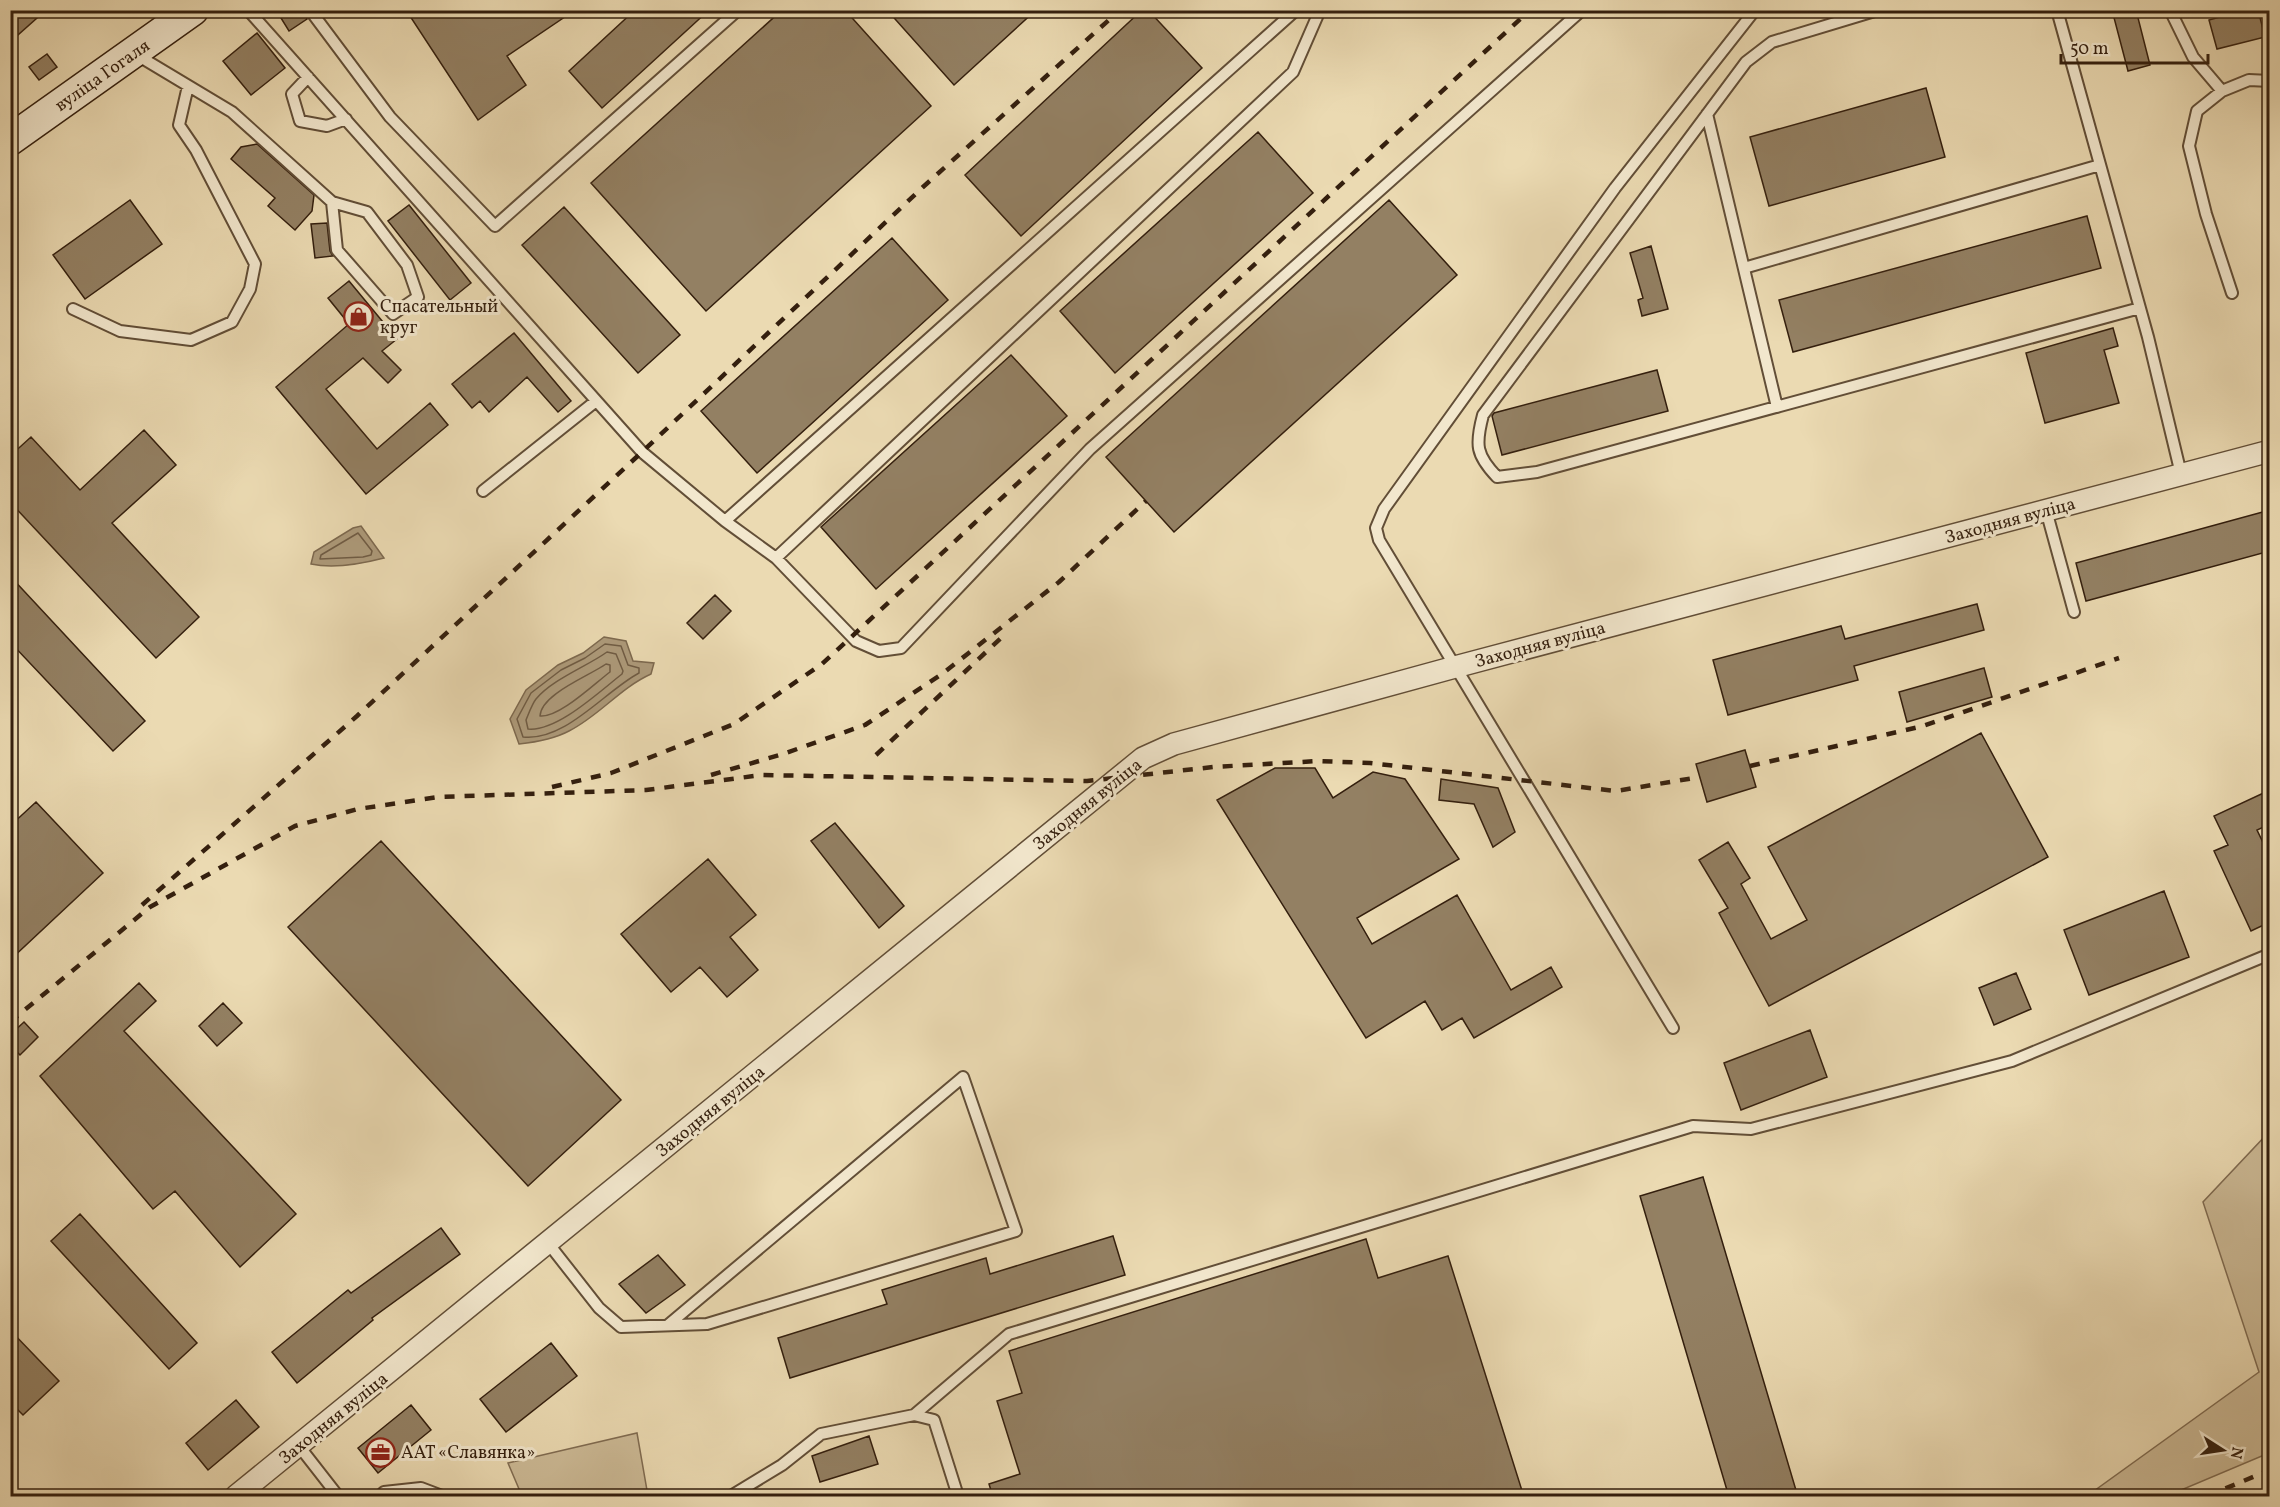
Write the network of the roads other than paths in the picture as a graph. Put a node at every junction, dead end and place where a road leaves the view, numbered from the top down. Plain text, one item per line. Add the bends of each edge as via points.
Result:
1 (194, 10) edge
2 (248, 10) edge
3 (309, 10) edge
4 (738, 10) edge
5 (1296, 10) edge
6 (1320, 10) edge
7 (1582, 10) edge
8 (1755, 10) edge
9 (1878, 10) edge
10 (2057, 10) edge
11 (2170, 10) edge
12 (134, 53) junction
13 (308, 77) junction
14 (2270, 81) edge
15 (188, 86) junction
16 (2222, 91) junction
17 (1707, 114) junction
18 (346, 119) junction
19 (10, 140) edge
20 (2100, 165) junction
21 (332, 202) junction
22 (1744, 268) junction
23 (2232, 293) dead end
24 (2140, 308) junction
25 (73, 309) dead end
26 (596, 401) junction
27 (1777, 406) junction
28 (2270, 451) edge
29 (2181, 474) junction
30 (483, 491) dead end
31 (2046, 510) junction
32 (725, 521) junction
33 (776, 558) junction
34 (2074, 612) dead end
35 (1455, 667) junction
36 (2270, 954) edge
37 (1673, 1028) dead end
38 (548, 1243) junction
39 (668, 1325) junction
40 (914, 1415) junction
41 (299, 1446) junction
42 (236, 1497) edge
43 (338, 1497) edge
44 (380, 1497) edge
45 (442, 1497) edge
46 (731, 1497) edge
47 (958, 1497) edge

1 - 12 main road, вуліца Гогаля
2 - 13 lane
3 - 4 lane via 390,117 495,226
5 - 32 lane
6 - 33 lane via 1293,72
7 - 33 lane via 1090,449 901,648 879,651 856,641
8 - 35 lane via 1614,188 1384,509 1376,528 1379,540
9 - 17 lane via 1772,42 1746,62
10 - 20 lane
11 - 16 lane via 2193,57
12 - 15 lane
12 - 19 main road, вуліца Гогаля
13 - 18 lane
13 - 18 lane via 292,94 300,121 327,126
14 - 16 lane via 2249,80
15 - 21 lane via 231,112
15 - 25 lane via 179,125 255,264 250,289 232,322 191,340 120,331
16 - 23 lane via 2197,111 2189,146
17 - 22 lane
17 - 27 lane via 1483,415 1478,434 1482,461 1497,477 1536,472
18 - 26 lane
20 - 22 lane
20 - 24 lane
21 - 21 lane via 367,212 406,265 418,297 393,314 337,249
22 - 27 lane
24 - 27 lane
24 - 29 lane
26 - 30 lane
26 - 32 lane via 642,452
28 - 29 street, Заходняя вуліца
29 - 31 street, Заходняя вуліца
31 - 34 lane
31 - 35 street, Заходняя вуліца
32 - 33 lane
35 - 37 lane
35 - 38 street, Заходняя вуліца via 1174,744 1143,758
36 - 40 lane via 2013,1061 1751,1129 1693,1126 1009,1334
38 - 39 lane via 599,1308 621,1326
38 - 41 street, Заходняя вуліца
39 - 39 lane via 707,1324 1016,1231 963,1077
40 - 46 lane via 821,1434 782,1465
40 - 47 lane via 934,1420
41 - 42 street, Заходняя вуліца
41 - 43 lane
44 - 45 lane via 384,1492 420,1488

